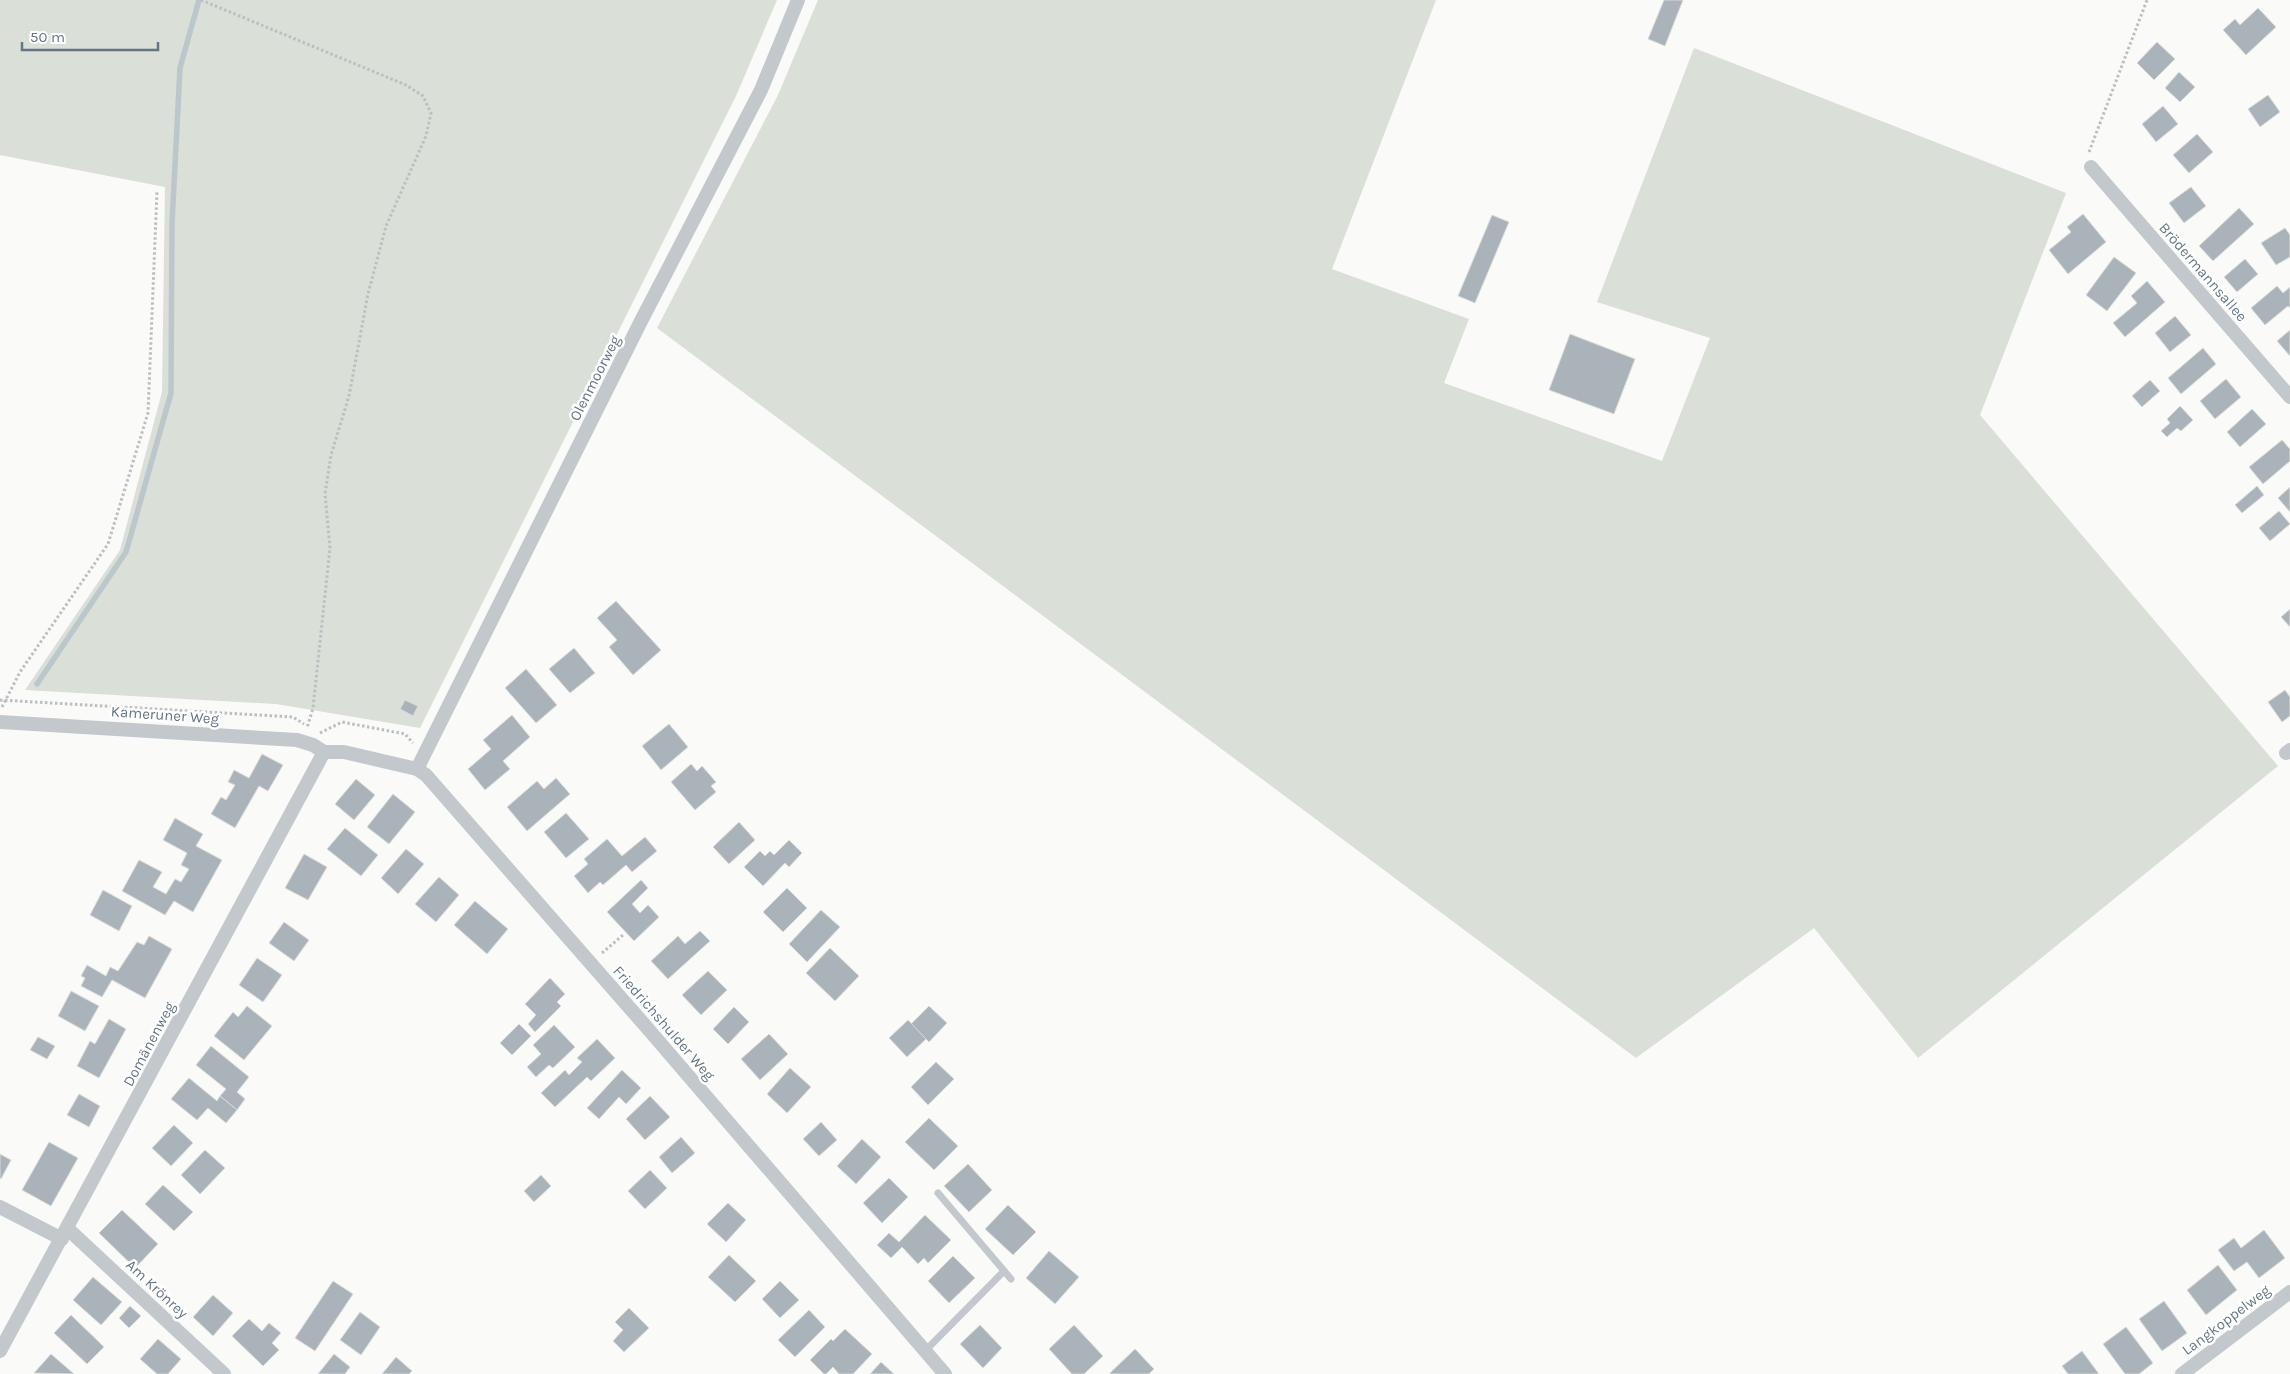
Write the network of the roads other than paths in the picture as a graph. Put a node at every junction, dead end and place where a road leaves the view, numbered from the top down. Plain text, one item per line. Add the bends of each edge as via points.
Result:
1 (798, 0) edge
2 (2091, 168) road end
3 (2290, 397) edge
4 (0, 722) edge
5 (324, 752) junction
6 (417, 769) junction
7 (938, 1193) dead end
8 (0, 1207) edge
9 (65, 1234) junction
10 (1004, 1271) junction
11 (1011, 1279) dead end
12 (2290, 1292) edge
13 (0, 1350) edge
14 (925, 1350) junction
15 (224, 1374) edge
16 (946, 1374) edge
17 (2182, 1374) edge

1 - 6 street, Olenmoorweg via 761,90 640,323
2 - 3 street, Brödermannsallee
4 - 5 street, Kameruner Weg via 307,736
5 - 6 street, Friedrichshulder Weg via 344,752
5 - 9 street, Domänenweg
6 - 14 street, Friedrichshulder Weg via 470,823
7 - 10 lane
8 - 9 street, Am Krönrey
9 - 13 street, Domänenweg
9 - 15 street, Am Krönrey
10 - 11 lane
10 - 14 lane
12 - 17 street, Langkoppelweg
14 - 16 street, Friedrichshulder Weg

